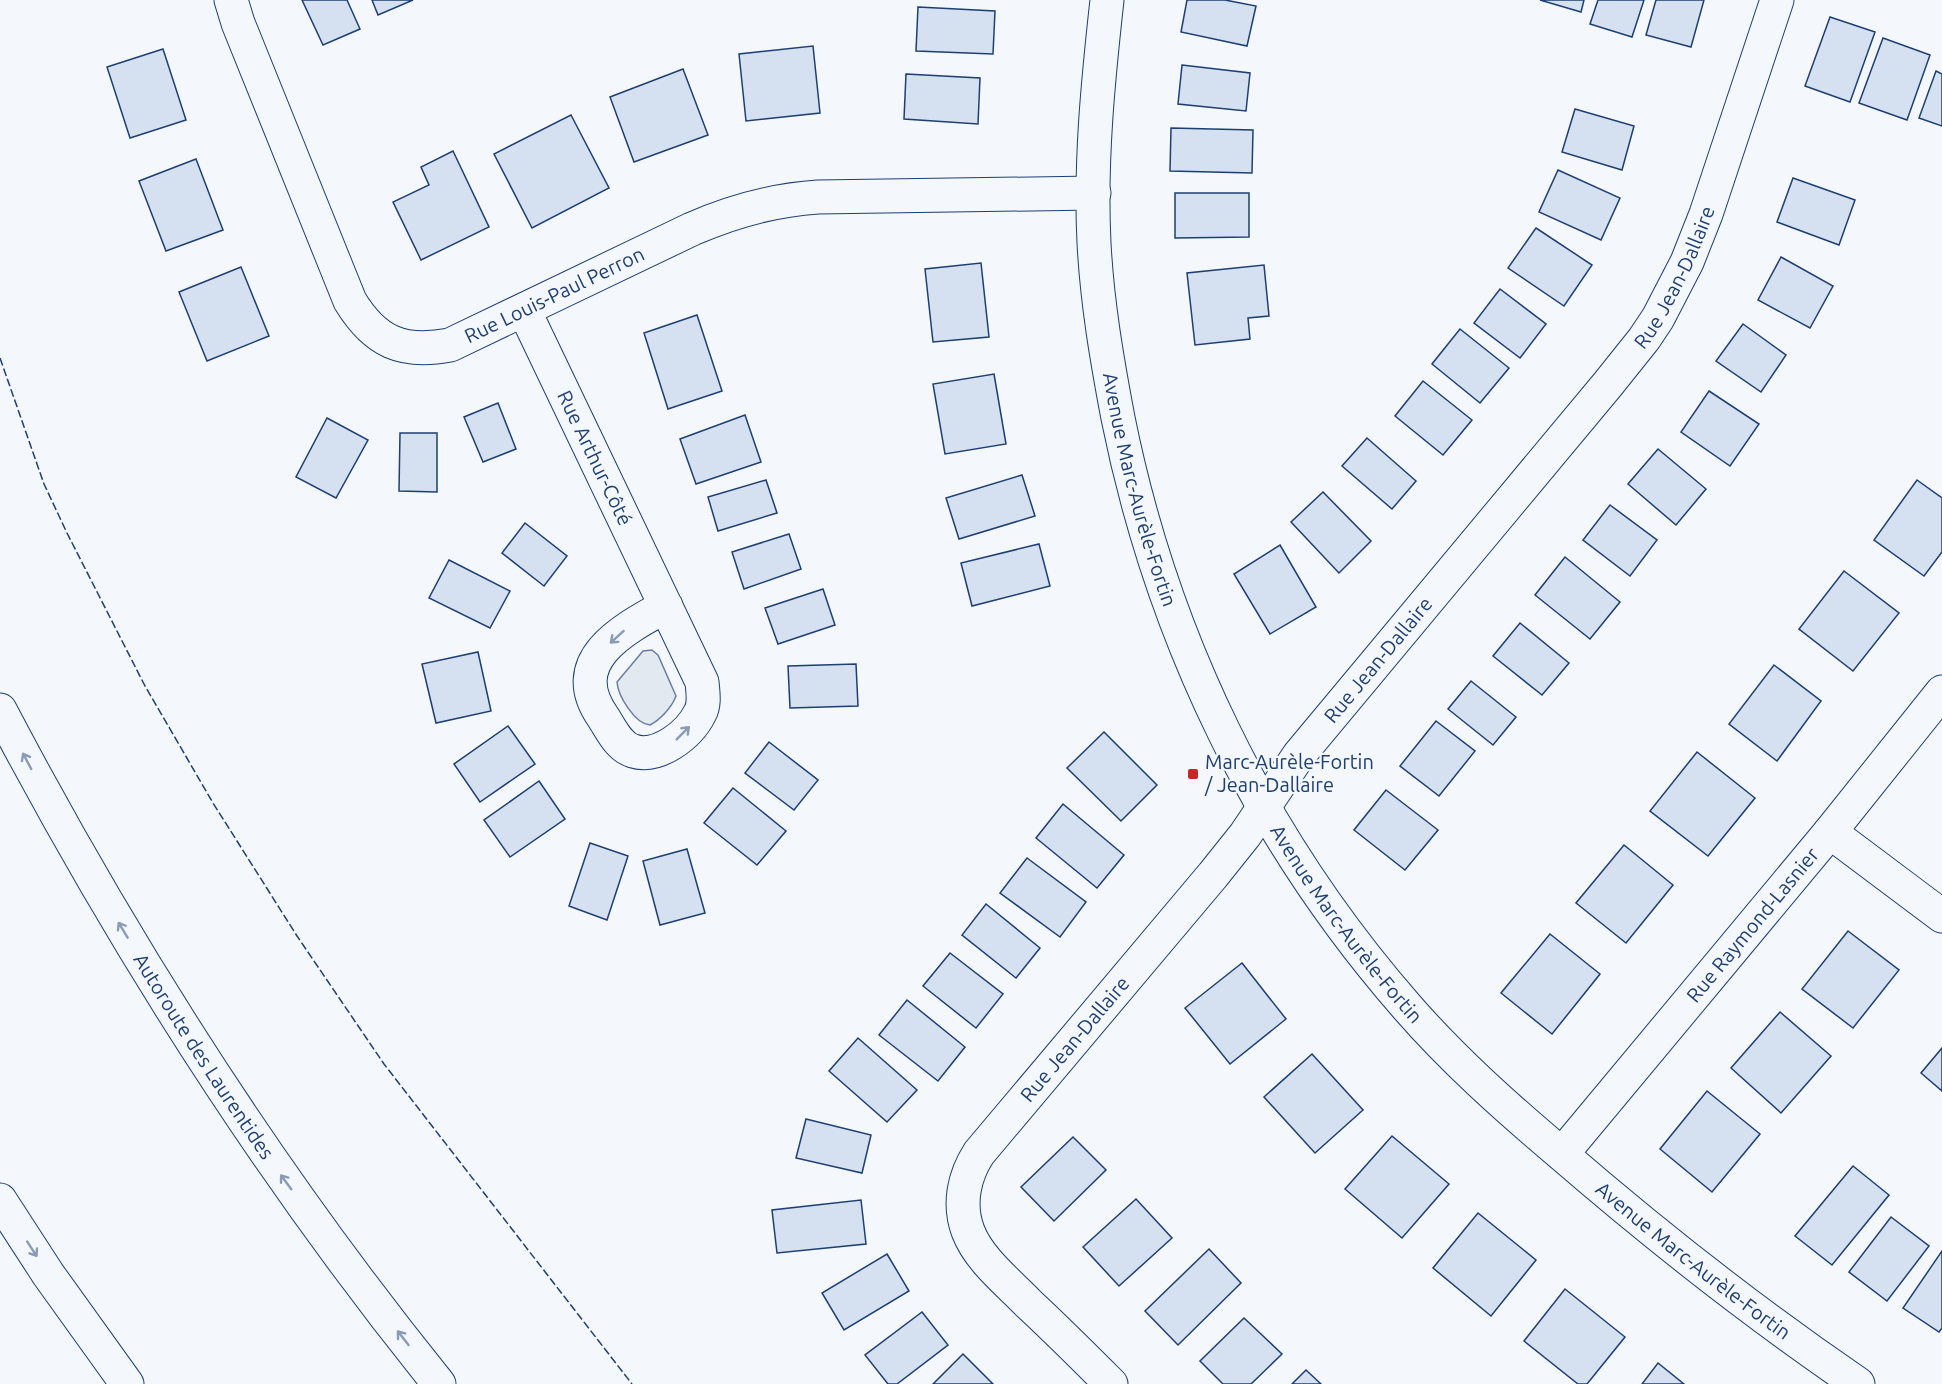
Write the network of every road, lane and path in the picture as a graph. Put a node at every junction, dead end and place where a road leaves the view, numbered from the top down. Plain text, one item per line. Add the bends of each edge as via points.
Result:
1 (231, 0) edge
2 (1107, 0) edge
3 (1777, 0) edge
4 (1094, 192) junction
5 (524, 310) junction
6 (666, 606) dead end
7 (1942, 692) edge
8 (0, 710) edge
9 (1264, 807) junction
10 (1830, 832) junction
11 (1942, 916) edge
12 (1562, 1155) junction
13 (0, 1200) edge
14 (127, 1384) edge
15 (439, 1384) edge
16 (1111, 1384) edge
17 (1858, 1384) edge

1 - 5 main road, Rue Louis-Paul Perron via 350,301 369,328 395,343 436,347 468,338
2 - 4 main road, Avenue Marc-Aurèle-Fortin via 1096,101
3 - 9 main road, Rue Jean-Dallaire via 1706,214 1658,318 1586,411 1299,755
4 - 5 main road, Rue Louis-Paul Perron via 818,197 773,202 711,221
4 - 9 main road, Avenue Marc-Aurèle-Fortin via 1096,273 1108,362 1136,495 1187,652
5 - 6 main road, Rue Arthur-Côté
7 - 10 main road, Rue Raymond-Lasnier
15 -> 8 main road, Autoroute des Laurentides via 343,1259 231,1102 94,881
9 - 12 main road, Avenue Marc-Aurèle-Fortin via 1329,908 1407,1006 1464,1067
9 - 16 main road, Rue Jean-Dallaire via 1213,875 979,1152 967,1176 965,1221 981,1255
10 - 11 main road
10 - 12 main road, Rue Raymond-Lasnier
12 - 17 main road, Avenue Marc-Aurèle-Fortin via 1689,1261
13 -> 14 main road

